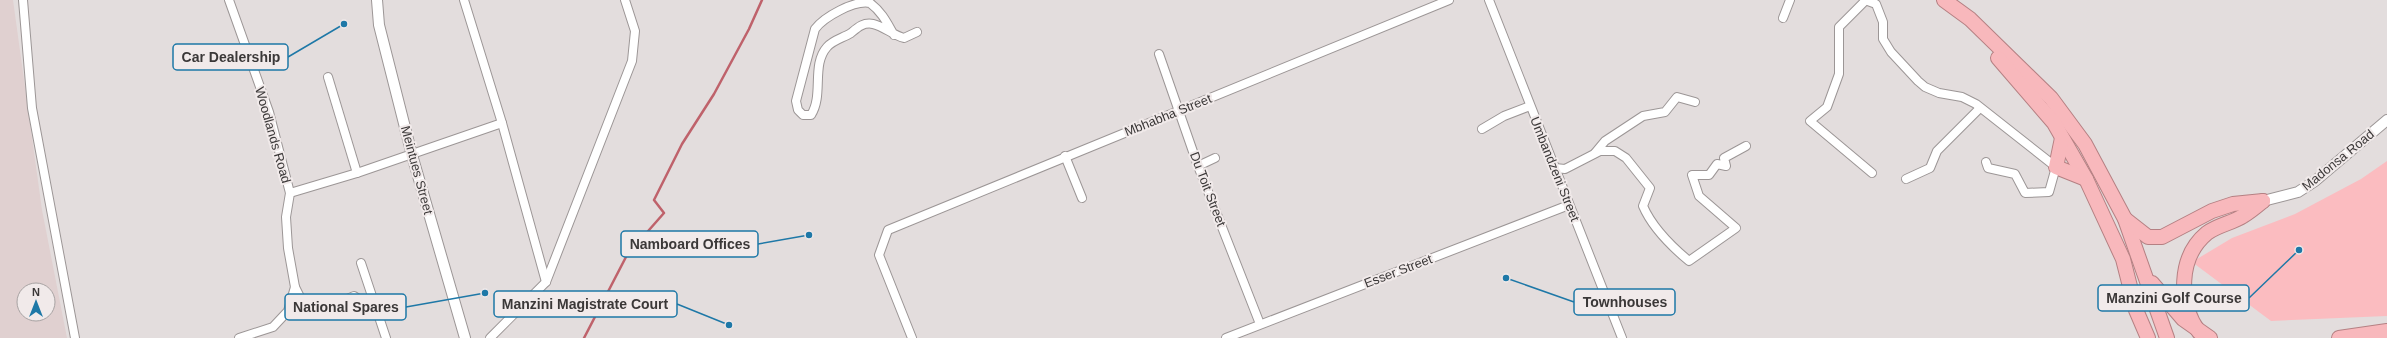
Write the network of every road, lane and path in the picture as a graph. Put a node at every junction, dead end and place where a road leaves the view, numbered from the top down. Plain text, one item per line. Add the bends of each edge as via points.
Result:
1 (23, 0) edge
2 (229, 0) edge
3 (377, 0) edge
4 (464, 0) edge
5 (625, 0) edge
6 (1449, 0) edge
7 (1489, 0) edge
8 (1790, 0) edge
9 (1865, 0) edge
10 (1933, 0) edge
11 (1944, 0) edge
12 (1783, 18) dead end
13 (917, 32) dead end
14 (894, 35) junction
15 (1159, 54) dead end
16 (328, 77) dead end
17 (1695, 102) dead end
18 (1530, 106) junction
19 (1980, 108) junction
20 (1179, 111) junction
21 (2387, 120) edge
22 (502, 123) junction
23 (1482, 129) dead end
24 (2062, 138) junction
25 (1746, 146) dead end
26 (1594, 154) junction
27 (412, 155) junction
28 (1065, 156) junction
29 (1215, 158) dead end
30 (1986, 162) dead end
31 (1198, 166) junction
32 (2056, 167) junction
33 (1555, 168) junction
34 (357, 173) junction
35 (1872, 173) dead end
36 (1906, 179) dead end
37 (2086, 179) junction
38 (290, 193) junction
39 (1082, 198) dead end
40 (2263, 201) junction
41 (1569, 205) junction
42 (2126, 219) junction
43 (361, 263) dead end
44 (2147, 277) junction
45 (546, 282) junction
46 (296, 287) junction
47 (375, 310) junction
48 (2136, 310) junction
49 (1260, 324) junction
50 (2385, 331) edge
51 (2204, 335) edge
52 (75, 338) edge
53 (239, 338) edge
54 (386, 338) edge
55 (465, 338) edge
56 (490, 338) edge
57 (912, 338) edge
58 (1226, 338) edge
59 (1622, 338) edge
60 (2135, 338) edge
61 (2148, 338) edge
62 (2167, 338) edge
63 (2339, 338) edge
64 (2358, 338) edge

1 - 52 street via 32,108
2 - 38 street, Woodlands Road via 269,112
3 - 27 street, Meintues Street via 379,25
4 - 22 street
5 - 45 street via 635,31 632,61
6 - 20 street, Mbhabha Street
7 - 18 street, Umbandzeni Street
8 - 12 street
9 - 19 street via 1876,4 1883,22 1883,39 1891,52 1918,81 1939,93 1962,97
9 - 35 street via 1839,27 1839,74 1827,107 1810,121
10 - 24 highway via 1966,24 1998,58 2045,112
11 - 42 highway via 1970,19 2051,98 2085,144
13 - 14 street via 904,38
14 - 14 street via 872,24 861,25 827,46 821,56 816,107 811,115 803,116 798,110 796,100 815,29 821,20 845,5 856,1 869,2 883,14
15 - 20 street, Du Toit Street
16 - 34 street
17 - 26 street via 1677,97 1665,112 1643,116 1605,141
18 - 23 street via 1504,116
18 - 33 street, Umbandzeni Street
19 - 32 street
19 - 36 street via 1937,151 1930,168
20 - 28 street, Mbhabha Street
20 - 31 street, Du Toit Street
21 - 40 street, Madonsa Road via 2315,181 2298,192
22 - 27 street
22 - 45 street
24 - 32 highway
24 - 37 highway
25 - 26 street via 1724,158 1726,166 1717,164 1709,175 1692,175 1699,196 1736,228 1689,261 1673,247 1648,217 1643,206 1650,188 1626,158 1615,151 1600,151
26 - 33 street via 1565,169
27 - 34 street
27 - 55 street, Meintues Street
28 - 39 street
28 - 57 street, Mbhabha Street via 888,230 879,254
29 - 31 street
30 - 32 street via 1988,168 2015,174 2025,193 2049,192
31 - 49 street, Du Toit Street
32 - 37 highway
33 - 41 street, Umbandzeni Street
34 - 38 street
37 - 48 highway via 2123,259
38 - 46 street, Woodlands Road via 286,217 288,248
40 - 42 highway via 2233,204 2212,211 2162,237 2148,237
40 - 51 highway via 2243,216 2207,233 2190,254 2186,266 2185,297 2190,320
41 - 49 street, Esser Street
41 - 59 street, Umbandzeni Street
42 - 44 highway
43 - 47 street
44 - 51 highway via 2183,319
44 - 62 highway
45 - 56 street
46 - 47 street, Woodlands Road via 309,315 354,296
46 - 53 street via 288,311 273,327
47 - 54 street
48 - 60 highway
48 - 61 highway
49 - 58 street, Esser Street
50 - 63 highway
50 - 64 highway

